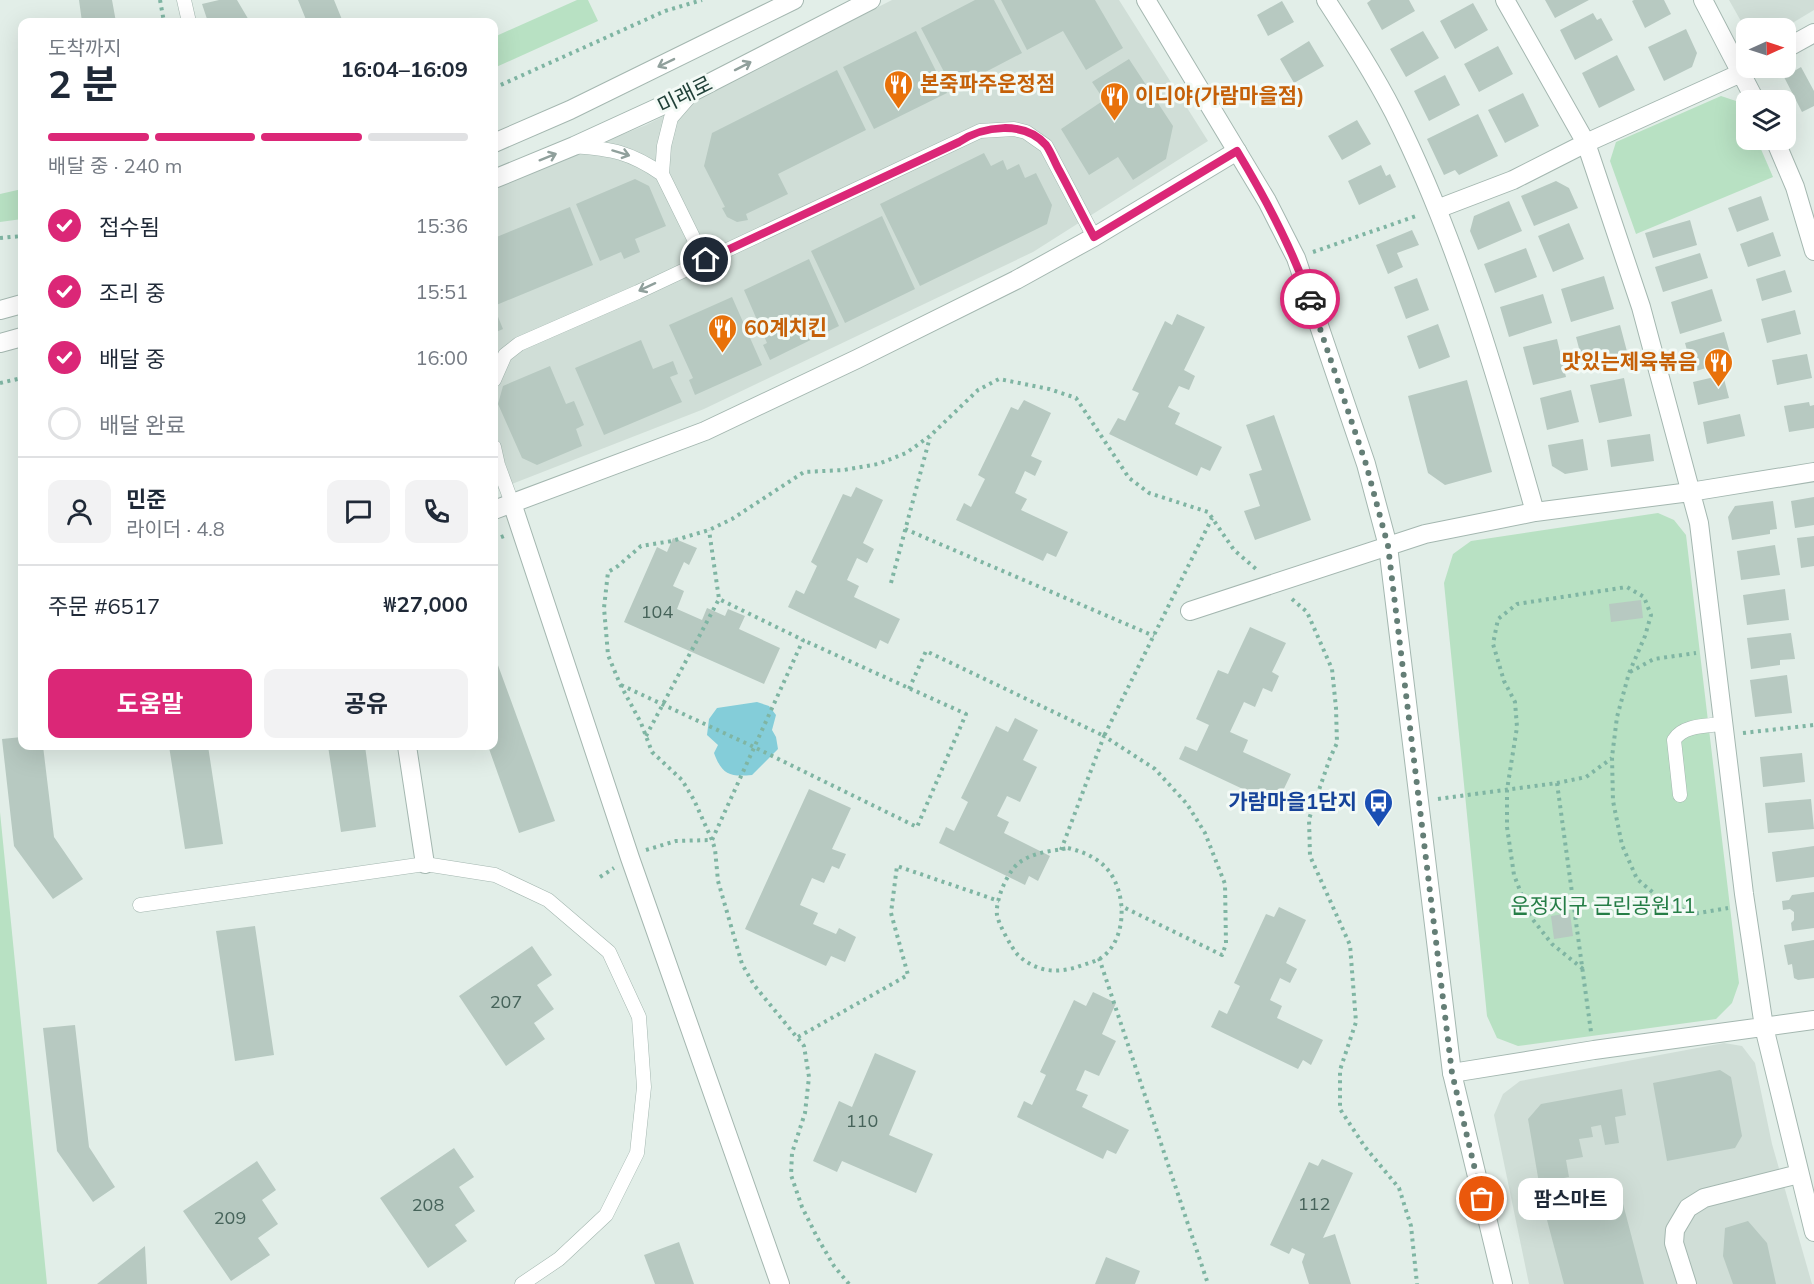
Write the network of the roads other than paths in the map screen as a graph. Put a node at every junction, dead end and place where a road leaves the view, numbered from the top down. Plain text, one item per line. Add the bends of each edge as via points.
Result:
1 (184, 0) edge
2 (794, 0) edge
3 (871, 0) edge
4 (1146, 0) edge
5 (1326, 0) edge
6 (1505, 0) edge
7 (1703, 0) edge
8 (188, 18) edge
9 (1814, 33) edge
10 (1796, 43) edge
11 (1736, 54) edge
12 (1736, 76) edge
13 (694, 91) junction
14 (498, 141) edge
15 (1586, 143) junction
16 (574, 146) junction
17 (1779, 150) edge
18 (1237, 151) junction
19 (662, 174) junction
20 (498, 177) edge
21 (1437, 208) junction
22 (1094, 237) junction
23 (695, 241) junction
24 (1814, 251) edge
25 (723, 252) junction
26 (688, 268) junction
27 (18, 305) edge
28 (0, 310) edge
29 (18, 338) edge
30 (0, 343) edge
31 (498, 371) edge
32 (498, 465) edge
33 (1814, 472) edge
34 (1690, 492) junction
35 (512, 503) junction
36 (498, 508) edge
37 (1535, 512) junction
38 (1388, 546) junction
39 (1190, 611) dead end
40 (1723, 730) junction
41 (408, 750) edge
42 (1680, 795) dead end
43 (425, 864) junction
44 (140, 904) dead end
45 (1814, 1020) edge
46 (1764, 1027) junction
47 (1452, 1073) junction
48 (1799, 1174) junction
49 (1814, 1232) edge
50 (522, 1284) edge
51 (780, 1284) edge
52 (1503, 1284) edge
53 (1687, 1284) edge

1 - 8 lane
2 -> 14 street, 미래로
13 -> 3 street, 미래로
4 - 18 street
5 - 21 street via 1394,113
6 - 15 street
7 - 11 street
9 - 10 street
12 - 15 street
13 - 16 street, 미래로
13 - 19 lane via 671,118
15 - 21 street via 1513,180
15 - 34 street via 1641,307
16 -> 19 lane via 607,149 640,159
20 -> 16 street, 미래로
17 - 24 street
18 - 22 street
18 - 38 street via 1296,258 1366,464
19 - 23 lane
21 - 37 street via 1471,302
22 - 25 lane via 1046,146 1026,132 1001,129 980,131
22 - 35 street via 1016,280 705,431
23 - 25 lane
23 - 26 lane
25 - 26 lane
26 -> 31 lane via 519,344 505,355
27 - 28 street
29 - 30 street
32 - 35 lane
33 - 34 street
34 - 37 street
34 - 40 street via 1699,523
35 - 36 street
35 - 51 street via 630,858
37 - 38 street via 1425,534
38 - 39 street
38 - 47 street
40 - 42 lane via 1687,729 1678,733 1674,740
40 - 46 street
41 - 43 street
43 - 44 lane
43 - 50 lane via 495,875 548,900 609,952 639,1017 644,1087 637,1153 606,1215 559,1259
45 - 46 street
46 - 47 street
46 - 48 street
47 - 52 street
48 - 49 street
48 - 53 street via 1704,1198 1688,1208 1675,1230 1674,1243

